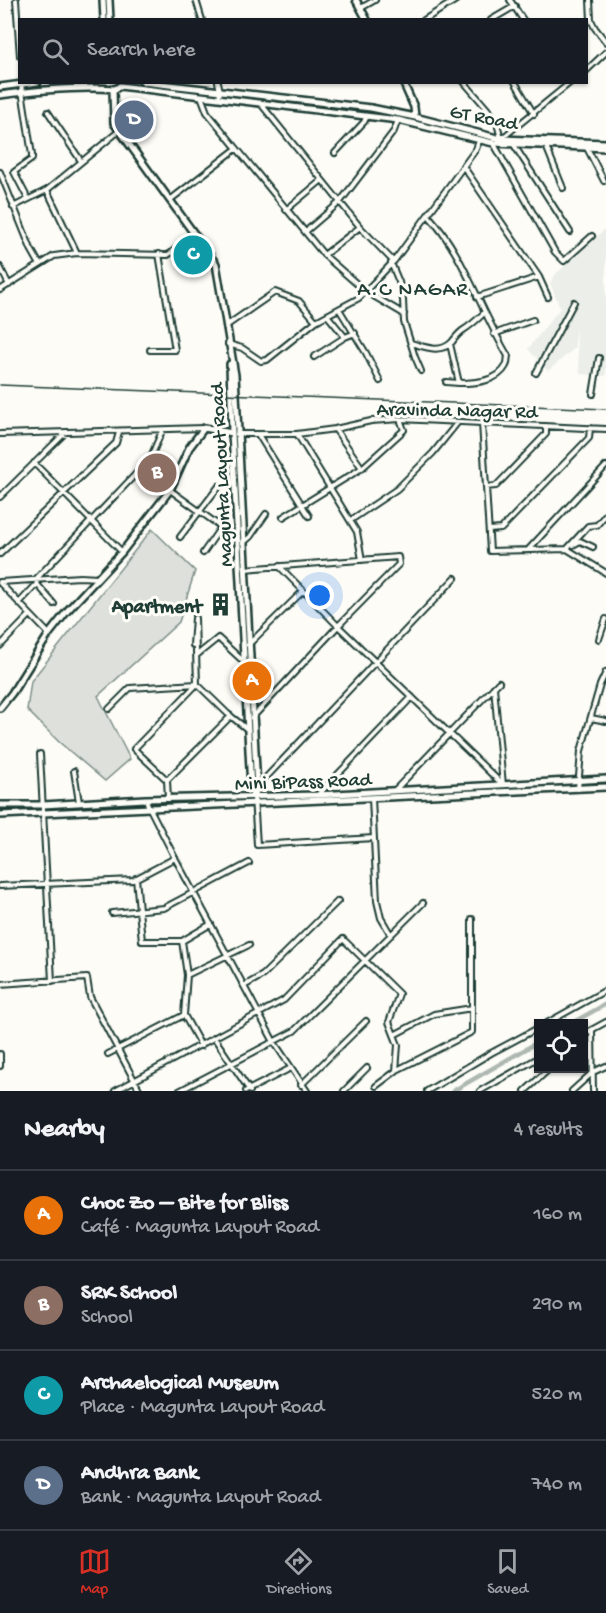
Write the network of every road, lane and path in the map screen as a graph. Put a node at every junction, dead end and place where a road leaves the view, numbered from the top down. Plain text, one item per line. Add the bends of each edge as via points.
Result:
1 (16, 0) edge
2 (103, 0) edge
3 (109, 0) edge
4 (196, 0) edge
5 (356, 0) edge
6 (375, 0) edge
7 (456, 0) edge
8 (510, 0) edge
9 (590, 0) edge
10 (514, 6) junction
11 (361, 8) junction
12 (104, 18) edge
13 (110, 18) edge
14 (200, 18) edge
15 (366, 18) edge
16 (427, 18) edge
17 (494, 18) edge
18 (522, 18) edge
19 (18, 28) edge
20 (606, 42) edge
21 (606, 52) edge
22 (588, 69) edge
23 (18, 84) edge
24 (21, 84) edge
25 (160, 84) edge
26 (218, 84) edge
27 (404, 84) edge
28 (466, 84) edge
29 (516, 84) edge
30 (564, 84) edge
31 (121, 85) edge
32 (109, 86) edge
33 (0, 87) edge
34 (220, 91) junction
35 (22, 92) junction
36 (0, 95) edge
37 (201, 96) junction
38 (219, 98) junction
39 (260, 104) junction
40 (48, 112) dead end
41 (534, 114) junction
42 (367, 115) junction
43 (416, 117) junction
44 (398, 120) junction
45 (119, 131) junction
46 (501, 139) junction
47 (479, 141) junction
48 (493, 143) junction
49 (606, 143) edge
50 (514, 145) junction
51 (546, 146) junction
52 (587, 148) junction
53 (606, 148) edge
54 (236, 149) junction
55 (335, 153) dead end
56 (81, 161) junction
57 (464, 166) junction
58 (0, 172) edge
59 (322, 179) junction
60 (604, 181) dead end
61 (563, 188) dead end
62 (47, 190) junction
63 (28, 199) junction
64 (170, 201) junction
65 (340, 202) junction
66 (13, 207) junction
67 (286, 210) junction
68 (428, 215) junction
69 (360, 227) junction
70 (305, 232) junction
71 (570, 232) dead end
72 (195, 235) junction
73 (592, 236) dead end
74 (78, 253) junction
75 (159, 254) junction
76 (324, 255) junction
77 (392, 262) junction
78 (40, 265) junction
79 (0, 267) edge
80 (539, 277) junction
81 (9, 285) junction
82 (0, 290) edge
83 (365, 291) junction
84 (477, 297) junction
85 (548, 297) dead end
86 (574, 302) dead end
87 (339, 309) junction
88 (484, 313) junction
89 (404, 314) junction
90 (327, 315) junction
91 (533, 320) dead end
92 (316, 321) junction
93 (226, 326) junction
94 (355, 333) junction
95 (494, 334) junction
96 (345, 337) junction
97 (410, 343) junction
98 (228, 344) junction
99 (450, 344) junction
100 (150, 351) dead end
101 (314, 357) dead end
102 (599, 358) dead end
103 (421, 371) dead end
104 (536, 373) dead end
105 (380, 381) dead end
106 (446, 382) dead end
107 (459, 383) junction
108 (593, 394) dead end
109 (400, 419) junction
110 (458, 422) junction
111 (482, 423) junction
112 (546, 426) junction
113 (204, 428) junction
114 (590, 428) junction
115 (335, 429) junction
116 (606, 429) edge
117 (162, 431) junction
118 (65, 432) junction
119 (118, 432) junction
120 (0, 434) edge
121 (234, 434) junction
122 (297, 434) junction
123 (259, 435) junction
124 (34, 463) junction
125 (606, 466) edge
126 (362, 468) junction
127 (219, 486) dead end
128 (486, 487) junction
129 (331, 488) junction
130 (170, 490) junction
131 (63, 492) junction
132 (0, 497) edge
133 (302, 505) junction
134 (199, 511) junction
135 (266, 514) dead end
136 (606, 514) edge
137 (309, 516) dead end
138 (283, 517) dead end
139 (91, 520) junction
140 (351, 520) junction
141 (221, 527) junction
142 (489, 530) junction
143 (180, 537) dead end
144 (241, 541) junction
145 (593, 547) dead end
146 (567, 549) junction
147 (528, 550) junction
148 (122, 552) junction
149 (203, 553) dead end
150 (0, 554) edge
151 (362, 560) junction
152 (279, 566) junction
153 (244, 569) junction
154 (606, 573) edge
155 (99, 578) junction
156 (455, 578) dead end
157 (0, 582) edge
158 (36, 582) junction
159 (303, 591) junction
160 (20, 603) junction
161 (54, 604) dead end
162 (30, 615) junction
163 (606, 619) edge
164 (338, 626) junction
165 (49, 634) junction
166 (599, 639) dead end
167 (0, 645) edge
168 (193, 645) dead end
169 (248, 645) junction
170 (196, 656) junction
171 (244, 661) junction
172 (375, 662) junction
173 (606, 672) edge
174 (499, 681) dead end
175 (197, 684) junction
176 (494, 687) junction
177 (412, 697) junction
178 (0, 708) edge
179 (109, 709) dead end
180 (231, 716) junction
181 (252, 718) junction
182 (591, 718) junction
183 (606, 721) edge
184 (247, 729) junction
185 (449, 733) junction
186 (40, 754) dead end
187 (74, 771) dead end
188 (606, 779) edge
189 (167, 780) junction
190 (578, 781) junction
191 (503, 785) junction
192 (606, 787) edge
193 (257, 788) junction
194 (578, 789) junction
195 (394, 791) junction
196 (504, 792) junction
197 (317, 795) junction
198 (254, 797) junction
199 (168, 798) junction
200 (372, 798) junction
201 (145, 799) junction
202 (80, 802) junction
203 (254, 804) junction
204 (0, 805) edge
205 (43, 805) junction
206 (149, 809) junction
207 (44, 814) junction
208 (0, 815) edge
209 (374, 838) junction
210 (175, 858) junction
211 (249, 863) dead end
212 (136, 878) junction
213 (47, 883) junction
214 (0, 886) edge
215 (193, 892) junction
216 (338, 901) dead end
217 (423, 903) dead end
218 (139, 910) junction
219 (112, 913) dead end
220 (472, 919) dead end
221 (211, 924) junction
222 (391, 935) junction
223 (182, 941) junction
224 (249, 945) dead end
225 (228, 956) junction
226 (365, 962) junction
227 (187, 975) junction
228 (52, 981) junction
229 (0, 984) edge
230 (244, 986) junction
231 (606, 990) edge
232 (472, 1008) junction
233 (259, 1013) junction
234 (184, 1015) junction
235 (555, 1019) edge
236 (366, 1021) dead end
237 (606, 1022) edge
238 (534, 1030) edge
239 (592, 1030) junction
240 (588, 1032) edge
241 (394, 1035) junction
242 (215, 1039) junction
243 (274, 1042) junction
244 (201, 1046) junction
245 (117, 1048) junction
246 (0, 1054) edge
247 (108, 1054) dead end
248 (534, 1060) edge
249 (232, 1064) junction
250 (0, 1066) edge
251 (606, 1066) edge
252 (291, 1068) junction
253 (367, 1068) dead end
254 (396, 1071) junction
255 (593, 1072) junction
256 (545, 1073) edge
257 (134, 1080) junction
258 (301, 1085) junction
259 (376, 1086) dead end
260 (248, 1090) edge
261 (115, 1091) edge
262 (140, 1091) edge
263 (179, 1091) edge
264 (307, 1091) edge
265 (344, 1091) edge
266 (427, 1091) edge
267 (480, 1091) edge
268 (525, 1091) edge
269 (572, 1091) edge
270 (593, 1091) edge

1 - 19 street
2 - 12 main road
3 - 13 main road
4 - 14 street
5 - 11 main road
6 - 11 street
7 - 16 street
8 - 10 street
9 - 20 street via 591,20
10 - 17 street
10 - 18 street
11 - 15 main road
21 - 22 street
23 - 33 main road
24 - 35 street
25 - 34 main road, GT Road
26 - 34 street
27 - 43 main road
28 - 46 street via 495,119
29 - 41 street
30 - 41 street
31 - 32 main road
31 - 37 main road
32 - 35 main road
32 - 45 main road, Magunta Layout Road via 114,123
34 - 38 street
34 - 43 main road, GT Road
35 - 36 main road
35 - 63 street via 32,159 14,172
37 - 38 main road
37 - 54 street via 207,112
38 - 39 main road
39 - 42 main road
39 - 59 street
40 - 56 street
41 - 46 street
42 - 44 main road
42 - 55 street
43 - 46 main road, GT Road
44 - 47 main road
44 - 65 street via 394,131
45 - 56 street
45 - 64 main road, Magunta Layout Road
46 - 49 main road, GT Road
47 - 48 main road
47 - 57 street
48 - 50 main road
48 - 73 street via 555,252 564,261
50 - 51 main road
50 - 71 street
51 - 52 main road
51 - 61 street
52 - 53 main road
52 - 60 street
54 - 64 street
54 - 67 street
56 - 62 street
57 - 68 street
57 - 80 street
58 - 66 street
59 - 65 street
59 - 67 street
62 - 63 street
62 - 74 street
63 - 66 street
64 - 72 main road, Magunta Layout Road
65 - 69 street
65 - 70 street
66 - 78 street
67 - 70 street
68 - 77 street
68 - 84 street via 442,230
69 - 76 street
69 - 77 street
70 - 76 street
72 - 75 street via 168,255
72 - 93 main road, Magunta Layout Road via 216,264
74 - 75 street
74 - 78 street via 54,256
75 - 100 street via 175,350
76 - 83 street
77 - 83 street
77 - 89 street
78 - 81 street
79 - 81 street
80 - 84 street
80 - 85 street
81 - 82 street
83 - 87 street
83 - 89 street
84 - 88 street
86 - 104 street
87 - 90 street
87 - 94 street
88 - 95 street
88 - 99 street
89 - 97 street
90 - 92 street
90 - 96 street
91 - 95 street
92 - 93 street via 299,301 275,292
92 - 98 street via 267,360 261,361
93 - 98 main road, Magunta Layout Road
94 - 96 street
94 - 105 street
95 - 107 street via 508,356 506,367 484,381
96 - 101 street
97 - 99 street via 433,350
97 - 103 street
98 - 121 main road, Magunta Layout Road
99 - 107 street
102 - 108 street
106 - 107 street
109 - 110 street, Aravinda Nagar Rd
109 - 115 street, Aravinda Nagar Rd
109 - 126 street via 404,430
110 - 111 street, Aravinda Nagar Rd
110 - 140 street via 397,489
111 - 112 street, Aravinda Nagar Rd
111 - 128 street
112 - 114 street, Aravinda Nagar Rd
112 - 128 street via 546,434 496,486
113 - 117 street
113 - 121 main road
113 - 130 main road via 189,448
114 - 116 street, Aravinda Nagar Rd
114 - 142 street via 589,438 501,529
115 - 122 street, Aravinda Nagar Rd
115 - 126 street
117 - 119 street
117 - 139 street via 150,459
118 - 119 street
118 - 120 street
118 - 124 street
119 - 131 street via 116,443
121 - 123 street, Aravinda Nagar Rd
121 - 144 main road, Magunta Layout Road
122 - 123 street, Aravinda Nagar Rd
122 - 129 street
123 - 133 street
124 - 131 street
124 - 132 street
125 - 147 street
126 - 129 street
127 - 134 street
128 - 142 street
129 - 133 street
129 - 140 street
130 - 134 street
130 - 148 main road
131 - 139 street
131 - 150 street
133 - 137 street
133 - 138 street
134 - 141 street
134 - 143 street
135 - 144 street via 250,537
136 - 146 street via 597,525 588,526
139 - 148 street
139 - 158 street
140 - 151 street
141 - 144 street
141 - 149 street
142 - 147 street via 490,551
144 - 153 main road, Magunta Layout Road
144 - 171 main road, Magunta Layout Road
145 - 146 street via 580,541
146 - 147 street
146 - 154 street
148 - 155 main road
151 - 152 street
151 - 164 street via 398,557 399,564
152 - 153 street
152 - 159 street
153 - 169 main road, Magunta Layout Road
155 - 158 street
155 - 165 main road
156 - 172 street
157 - 158 street
157 - 160 street
158 - 160 street
158 - 161 street
159 - 164 street
159 - 169 street
160 - 162 street
162 - 165 street
162 - 167 street
163 - 166 street
164 - 172 street
164 - 181 street
165 - 178 main road
168 - 170 street via 195,618
169 - 181 main road, Magunta Layout Road
170 - 171 street via 218,638
170 - 175 street
171 - 184 main road, Magunta Layout Road
172 - 177 street
172 - 193 street
173 - 182 street
174 - 176 street
175 - 179 street via 130,688
175 - 180 street
175 - 189 street via 134,749
176 - 185 street
176 - 191 street
177 - 185 street
177 - 197 street
180 - 184 street
180 - 189 street
181 - 193 main road, Magunta Layout Road
182 - 183 street
182 - 190 street via 581,751
184 - 198 main road, Magunta Layout Road
185 - 191 street
185 - 195 street
186 - 205 street
187 - 202 street
188 - 190 main road, Mini BiPass Road
189 - 199 street
190 - 191 main road, Mini BiPass Road
190 - 194 street
191 - 195 main road, Mini BiPass Road
191 - 196 street
192 - 194 main road
193 - 198 main road, Magunta Layout Road
194 - 196 main road
195 - 197 main road, Mini BiPass Road
196 - 200 main road
197 - 198 main road, Mini BiPass Road
198 - 199 main road, Mini BiPass Road
198 - 203 street
199 - 201 main road, Mini BiPass Road
200 - 203 main road
200 - 209 street
201 - 202 main road, Mini BiPass Road
201 - 206 street
202 - 205 main road, Mini BiPass Road
203 - 206 main road
203 - 209 street via 257,845
204 - 205 main road, Mini BiPass Road
205 - 207 street
206 - 207 main road
206 - 210 street
207 - 208 main road
207 - 213 street
209 - 222 street via 377,901
210 - 212 street
210 - 215 street
211 - 215 street
212 - 213 street
212 - 218 street
213 - 214 street
213 - 228 street
215 - 218 street via 164,908
215 - 221 street
216 - 230 street via 263,975
217 - 222 street
218 - 219 street
218 - 223 street via 142,941
220 - 232 street
221 - 223 street
221 - 225 street
222 - 226 street
223 - 227 street
224 - 225 street
225 - 227 street
225 - 230 street
226 - 233 street via 343,939 284,1000
226 - 241 street via 399,994 389,1022
226 - 243 street via 294,1031
227 - 234 street
228 - 229 street
228 - 245 street via 87,978 90,997
230 - 233 street
231 - 235 street
232 - 241 street via 434,1014
232 - 254 street via 472,1032
233 - 242 street
233 - 243 street
234 - 244 street
234 - 245 street
236 - 258 street
237 - 239 street
238 - 266 street
239 - 240 street
239 - 255 street
241 - 254 street via 398,1045
242 - 244 street
242 - 249 street
243 - 249 street
243 - 252 street
244 - 257 street
245 - 247 street
245 - 257 street
246 - 250 street
248 - 267 street
249 - 260 street
249 - 263 street
251 - 255 street
252 - 258 street
252 - 260 street
253 - 265 street
254 - 259 street
255 - 269 street
255 - 270 street
256 - 268 street
257 - 261 street
257 - 262 street
258 - 264 street

